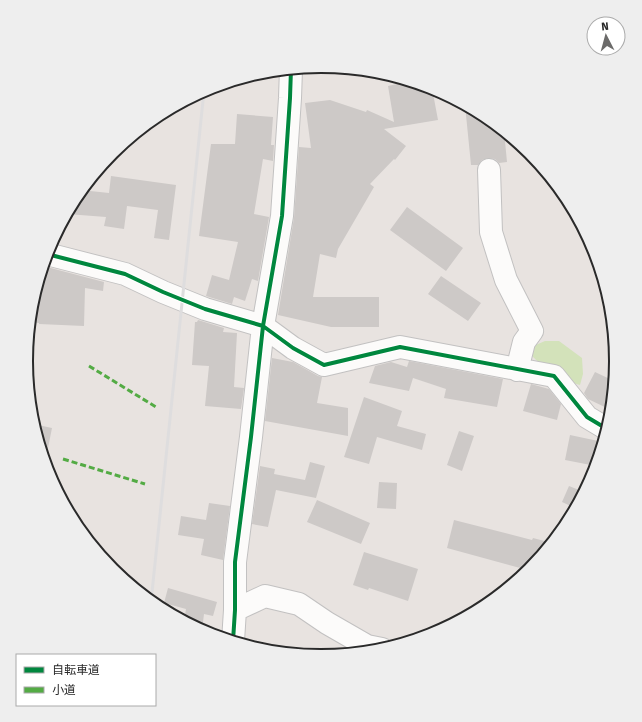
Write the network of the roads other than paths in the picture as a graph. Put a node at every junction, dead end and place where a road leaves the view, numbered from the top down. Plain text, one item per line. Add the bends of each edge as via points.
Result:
1 (291, 75) edge
2 (490, 170) dead end
3 (53, 256) edge
4 (262, 326) junction
5 (517, 370) junction
6 (601, 425) edge
7 (235, 610) junction
8 (233, 635) edge
9 (366, 645) edge

1 - 4 street via 282,216
2 - 5 street via 491,232 506,280 532,331 524,342
3 - 4 street via 125,274 205,309
4 - 5 street via 293,348 324,365 400,347
4 - 7 street via 235,562
5 - 6 street via 554,376 588,417
7 - 8 street
7 - 9 street via 265,596 299,604

